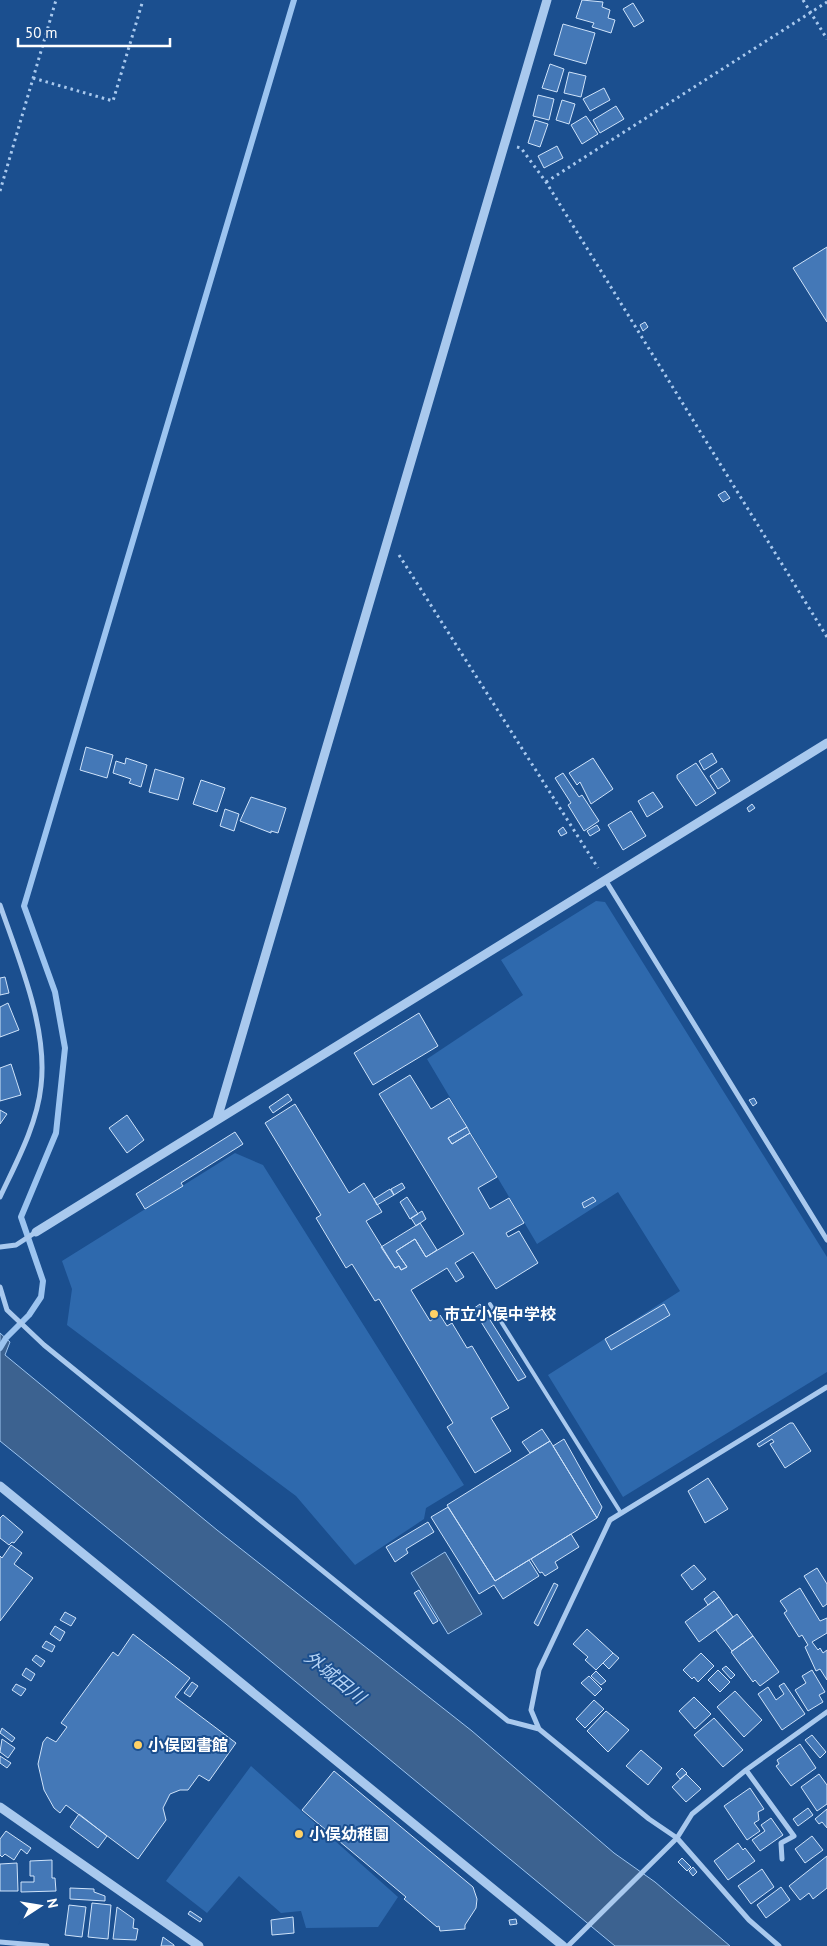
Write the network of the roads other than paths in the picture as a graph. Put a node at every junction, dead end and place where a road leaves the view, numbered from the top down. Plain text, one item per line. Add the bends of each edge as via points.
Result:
1 (547, 0) edge
2 (827, 743) edge
3 (606, 881) junction
4 (0, 905) edge
5 (217, 1119) junction
6 (0, 1197) edge
7 (36, 1232) joint
8 (827, 1240) edge
9 (0, 1247) edge
10 (0, 1287) edge
11 (490, 1304) dead end
12 (827, 1387) edge
13 (0, 1486) edge
14 (620, 1513) junction
15 (827, 1712) edge
16 (539, 1729) junction
17 (746, 1770) junction
18 (0, 1807) edge
19 (677, 1838) junction
20 (782, 1859) dead end
21 (0, 1942) edge
22 (47, 1946) edge
23 (199, 1946) edge
24 (563, 1946) edge
25 (568, 1946) edge
26 (779, 1946) edge

1 - 5 street
2 - 3 street
3 - 5 street
3 - 8 street
4 - 6 street via 33,1009 43,1061 41,1088 33,1118
5 - 7 street
7 - 9 street via 19,1243
10 - 16 street via 7,1310 28,1330 508,1721
11 - 14 lane
12 - 14 street
13 - 24 street
14 - 16 street via 610,1520 539,1670 531,1710
15 - 17 street
16 - 19 street
17 - 19 street via 692,1814
17 - 20 street via 794,1836 782,1843
18 - 23 street
19 - 25 street
19 - 26 street via 748,1920
21 - 22 street

